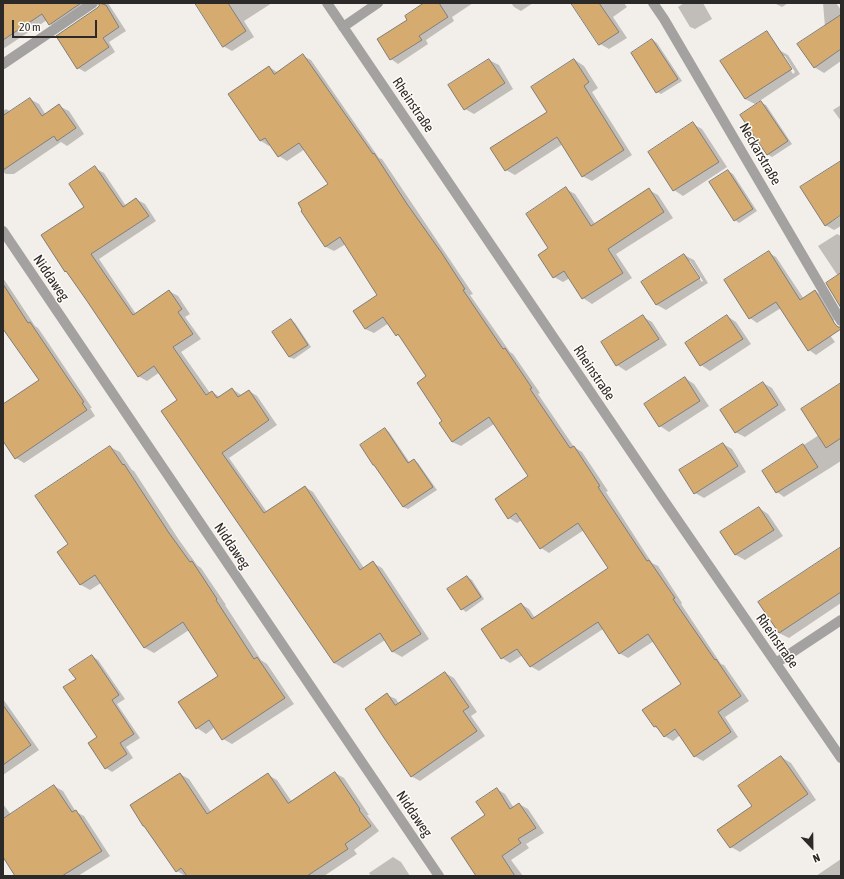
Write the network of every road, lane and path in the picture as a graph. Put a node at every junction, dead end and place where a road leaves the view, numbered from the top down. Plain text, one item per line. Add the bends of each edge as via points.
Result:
1 (93, 3) edge
2 (327, 3) edge
3 (378, 3) edge
4 (653, 3) edge
5 (343, 28) junction
6 (3, 64) edge
7 (3, 232) edge
8 (841, 321) edge
9 (841, 620) edge
10 (776, 663) junction
11 (841, 758) edge
12 (439, 876) edge

1 - 6 street
2 - 5 street, Rheinstraße
3 - 5 street
4 - 8 street, Neckarstraße
5 - 10 street, Rheinstraße
7 - 12 street, Niddaweg
9 - 10 street
10 - 11 street, Rheinstraße

